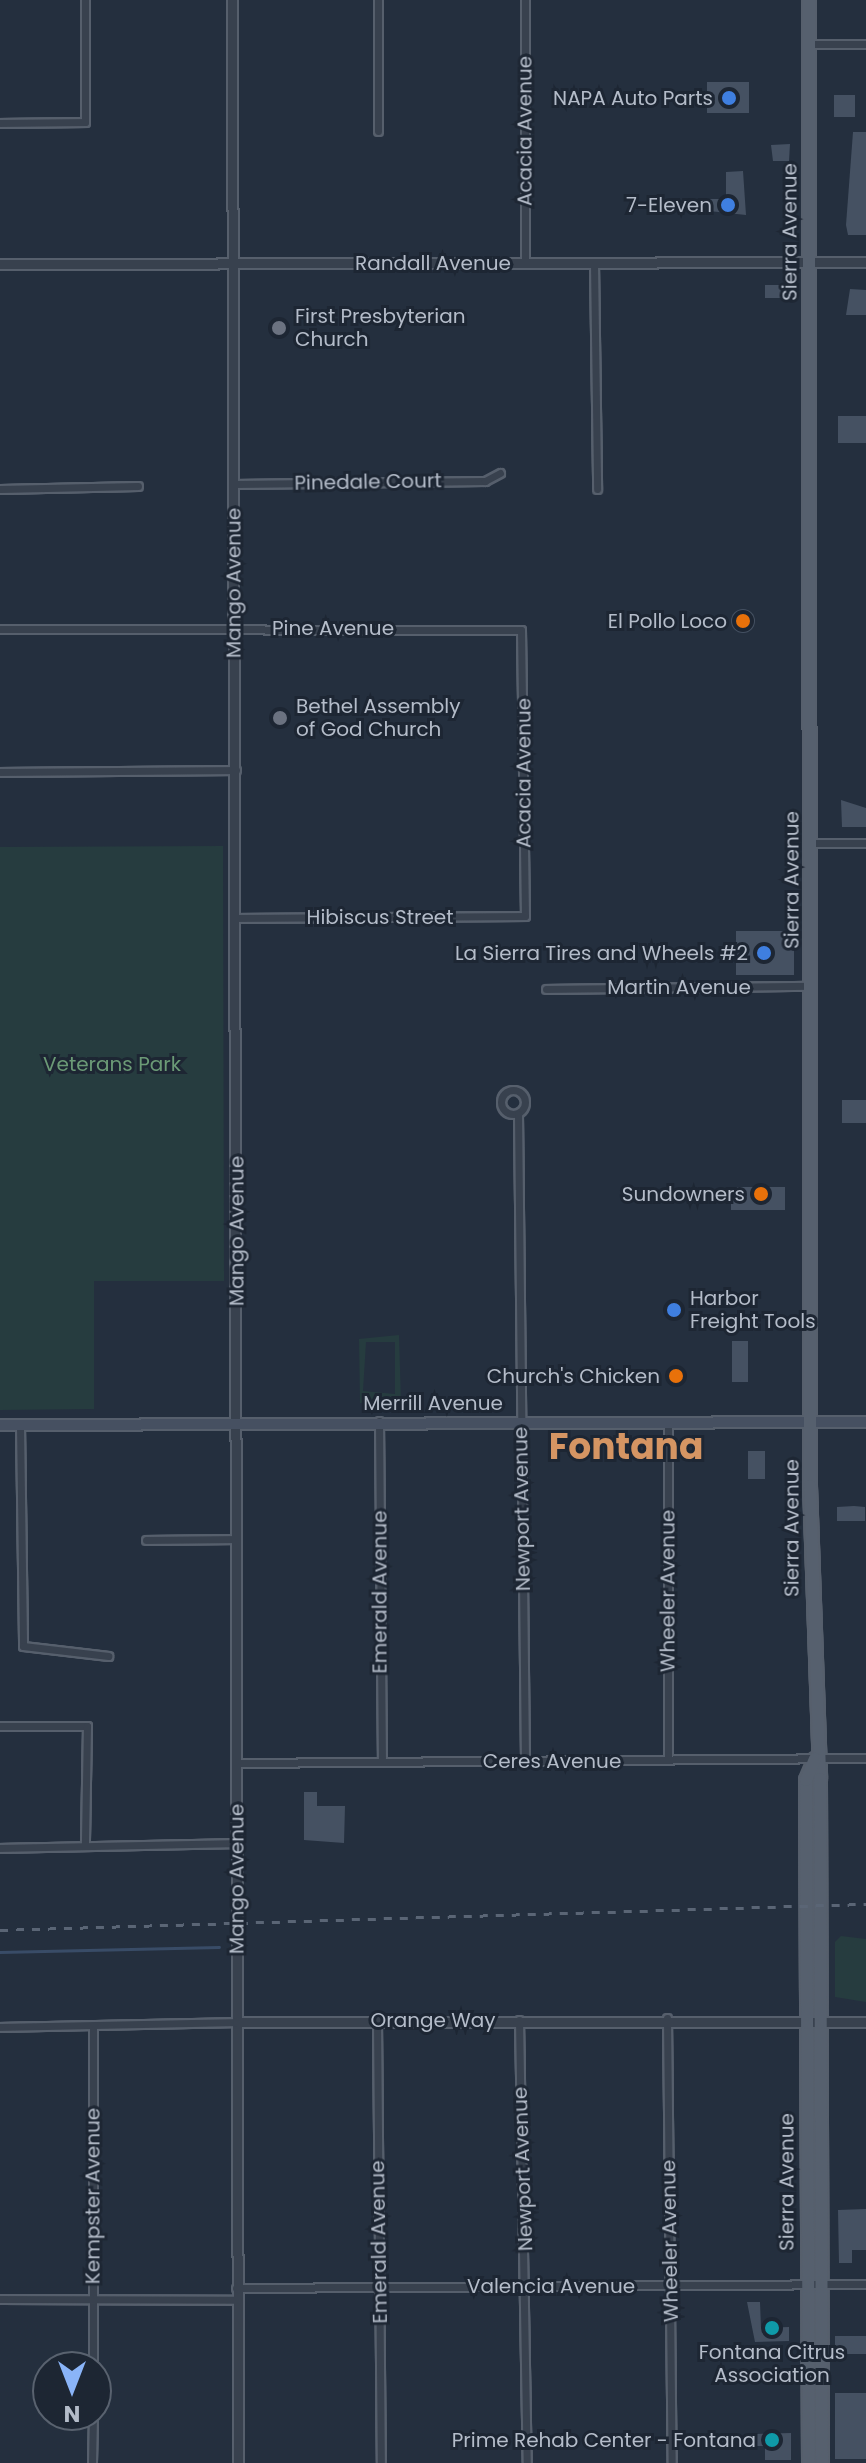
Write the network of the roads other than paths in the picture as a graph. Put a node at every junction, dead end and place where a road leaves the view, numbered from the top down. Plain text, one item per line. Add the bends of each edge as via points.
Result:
1 (85, 0) edge
2 (232, 0) edge
3 (378, 0) edge
4 (525, 0) edge
5 (809, 0) edge
6 (809, 44) junction
7 (866, 44) edge
8 (0, 123) edge
9 (378, 131) dead end
10 (525, 262) junction
11 (810, 262) junction
12 (866, 262) edge
13 (233, 263) junction
14 (594, 263) junction
15 (0, 264) edge
16 (500, 473) dead end
17 (234, 484) junction
18 (138, 486) dead end
19 (0, 489) edge
20 (597, 489) dead end
21 (0, 629) edge
22 (233, 629) junction
23 (521, 630) joint
24 (236, 770) junction
25 (0, 772) edge
26 (812, 843) junction
27 (866, 843) edge
28 (525, 916) joint
29 (236, 918) junction
30 (812, 986) junction
31 (546, 989) dead end
32 (518, 1114) dead end
33 (238, 1421) junction
34 (379, 1421) junction
35 (522, 1421) junction
36 (668, 1421) junction
37 (812, 1422) junction
38 (866, 1422) edge
39 (0, 1425) edge
40 (20, 1425) junction
41 (237, 1539) junction
42 (146, 1540) dead end
43 (108, 1656) dead end
44 (0, 1726) edge
45 (866, 1758) edge
46 (815, 1759) junction
47 (668, 1760) junction
48 (525, 1761) junction
49 (382, 1762) junction
50 (237, 1763) junction
51 (237, 1843) junction
52 (85, 1846) junction
53 (0, 1848) edge
54 (667, 2018) junction
55 (519, 2020) junction
56 (377, 2021) junction
57 (237, 2022) junction
58 (806, 2022) junction
59 (820, 2022) junction
60 (866, 2022) edge
61 (93, 2026) junction
62 (0, 2027) edge
63 (814, 2284) junction
64 (866, 2284) edge
65 (671, 2285) junction
66 (527, 2286) junction
67 (380, 2287) junction
68 (236, 2288) junction
69 (0, 2299) edge
70 (94, 2299) junction
71 (236, 2300) junction
72 (93, 2351) edge
73 (93, 2431) edge
74 (92, 2463) edge
75 (238, 2463) edge
76 (381, 2463) edge
77 (527, 2463) edge
78 (672, 2463) edge
79 (809, 2463) edge
80 (822, 2463) edge

1 - 8 street via 85,122
2 - 13 street, Mango Avenue
3 - 9 street
4 - 10 street, Acacia Avenue
5 - 6 main road, Sierra Avenue
6 - 7 street
6 - 11 main road, Sierra Avenue
10 - 13 street, Randall Avenue
10 - 14 street, Randall Avenue
11 - 12 street, Randall Avenue
11 - 14 street, Randall Avenue
11 - 26 main road, Sierra Avenue
13 - 15 street, Randall Avenue
13 - 17 street, Mango Avenue
14 - 20 street
16 - 17 street, Pinedale Court via 485,481
17 - 22 street, Mango Avenue
18 - 19 street
21 - 22 street, Pine Avenue
22 - 23 street, Pine Avenue
22 - 24 street, Mango Avenue
23 - 28 street, Acacia Avenue
24 - 25 street
24 - 29 street, Mango Avenue
26 - 27 street
26 - 30 main road, Sierra Avenue
28 - 29 street, Hibiscus Street
29 - 33 street, Mango Avenue
30 - 31 street, Martin Avenue
30 - 37 main road, Sierra Avenue
32 - 35 street, Newport Avenue
33 - 34 main road, Merrill Avenue
33 - 40 main road, Merrill Avenue
33 - 41 street, Mango Avenue
34 - 35 main road, Merrill Avenue
34 - 49 street, Emerald Avenue
35 - 36 main road, Merrill Avenue
35 - 48 street, Newport Avenue
36 - 37 main road, Merrill Avenue
36 - 47 street, Wheeler Avenue
37 - 38 main road, Merrill Avenue
37 - 46 main road, Sierra Avenue
39 - 40 main road, Merrill Avenue
40 - 43 street via 23,1646
41 - 42 street
41 - 50 street, Mango Avenue
44 - 52 street via 87,1726
45 - 46 street, Ceres Avenue
46 - 47 street, Ceres Avenue
46 - 58 main road, Sierra Avenue via 806,1780
46 - 59 main road, Sierra Avenue
47 - 48 street, Ceres Avenue
48 - 49 street, Ceres Avenue
49 - 50 street, Ceres Avenue
50 - 51 street, Mango Avenue
51 - 52 street
51 - 57 street, Mango Avenue
52 - 53 street
54 - 55 street, Orange Way
54 - 58 street, Orange Way
54 - 65 street, Wheeler Avenue
55 - 56 street, Orange Way
55 - 66 street, Newport Avenue
56 - 57 street, Orange Way
56 - 67 street, Emerald Avenue
57 - 61 street, Orange Way
57 - 68 street, Mango Avenue
58 - 59 street, Orange Way
58 - 63 main road, Sierra Avenue
59 - 60 street, Orange Way
59 - 63 main road, Sierra Avenue
61 - 62 street, Orange Way
61 - 70 street, Kempster Avenue
63 - 64 street, Valencia Avenue
63 - 65 street, Valencia Avenue
63 - 79 main road, Sierra Avenue
63 - 80 main road, Sierra Avenue
65 - 66 street, Valencia Avenue
65 - 78 street, Wheeler Avenue
66 - 67 street, Valencia Avenue
66 - 77 street, Newport Avenue
67 - 68 street, Valencia Avenue
67 - 76 street, Emerald Avenue
68 - 71 street, Mango Avenue
69 - 70 street
70 - 71 street
70 - 72 street, Kempster Avenue
71 - 75 street, Mango Avenue
73 - 74 street

